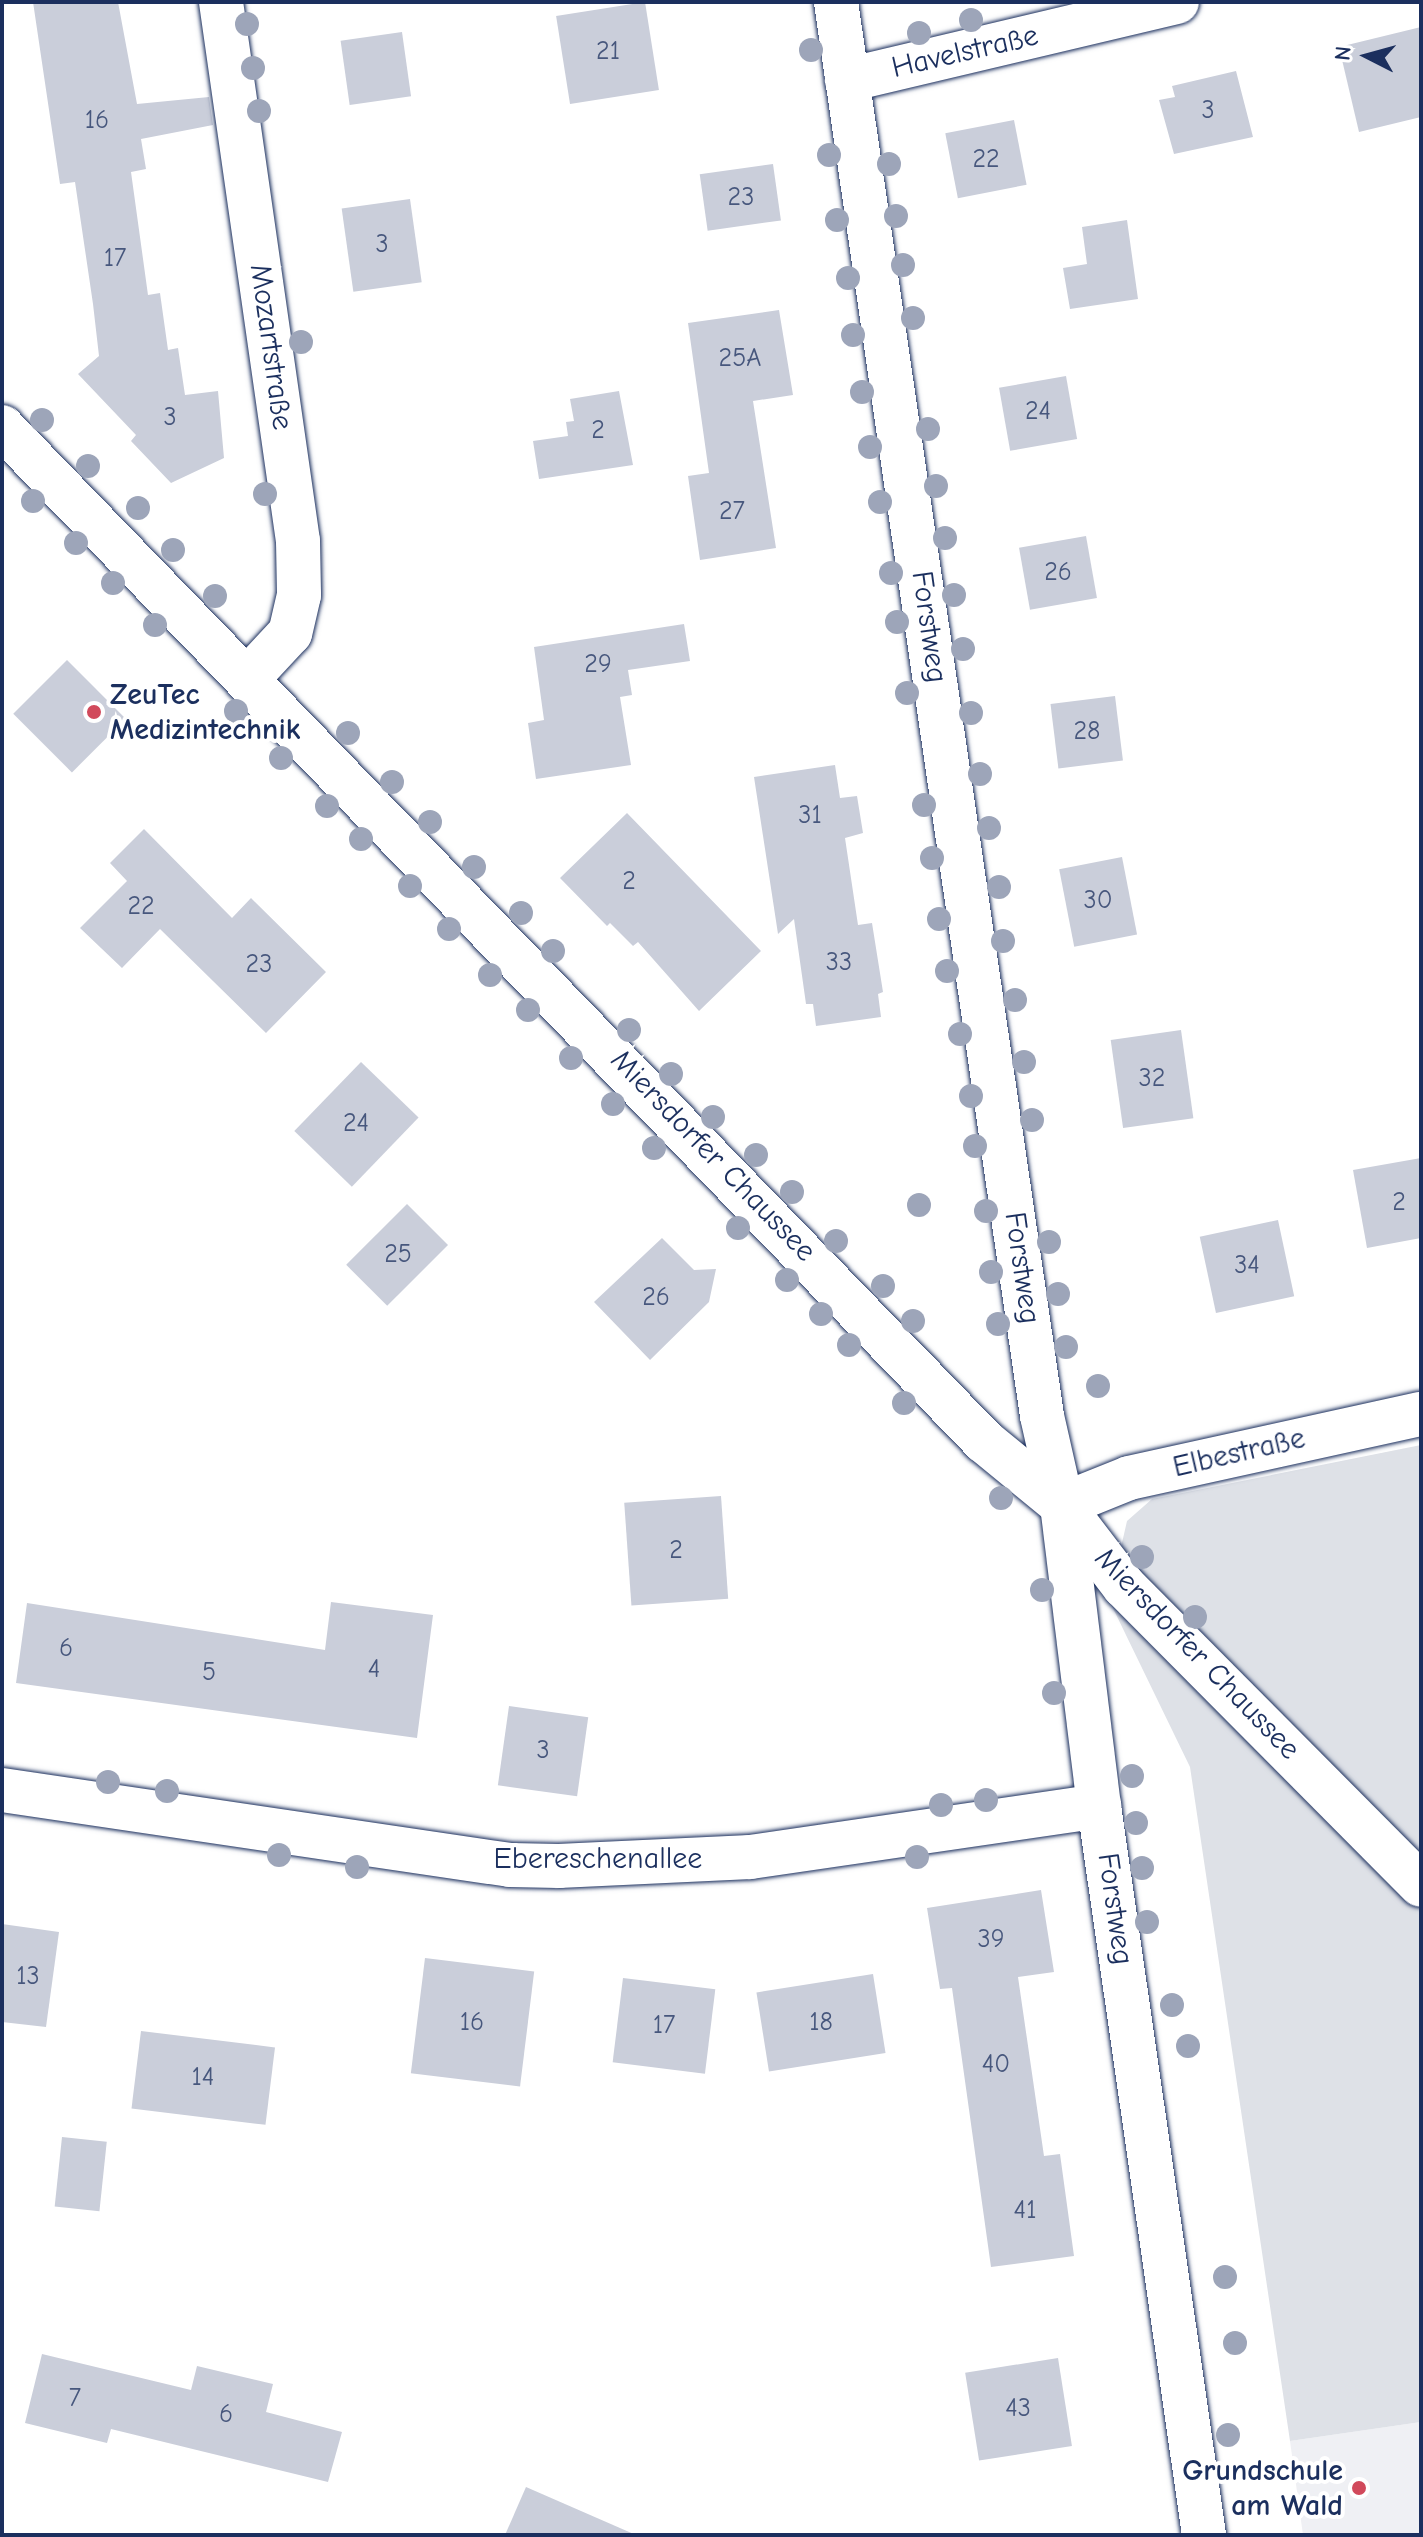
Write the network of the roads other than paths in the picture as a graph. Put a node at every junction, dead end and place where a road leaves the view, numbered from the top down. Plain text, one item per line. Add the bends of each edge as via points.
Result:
1 (221, 2) edge
2 (836, 2) edge
3 (1177, 2) edge
4 (847, 80) junction
5 (2, 427) edge
6 (249, 677) junction
7 (1421, 1414) edge
8 (1062, 1505) junction
9 (2, 1790) edge
10 (1099, 1806) junction
11 (1421, 1885) edge
12 (1204, 2535) edge

1 - 6 street, Mozartstraße via 298,541 299,595 290,633
2 - 4 street, Forstweg
3 - 4 street, Havelstraße
4 - 8 street, Forstweg via 1042,1416
5 - 6 street, Miersdorfer Chaussee
6 - 8 street, Miersdorfer Chaussee via 984,1441
7 - 8 street, Elbestraße via 1129,1478
8 - 10 street, Forstweg
8 - 11 street, Miersdorfer Chaussee via 1124,1586
9 - 10 street, Ebereschenallee via 510,1865 750,1857
10 - 12 street, Forstweg

